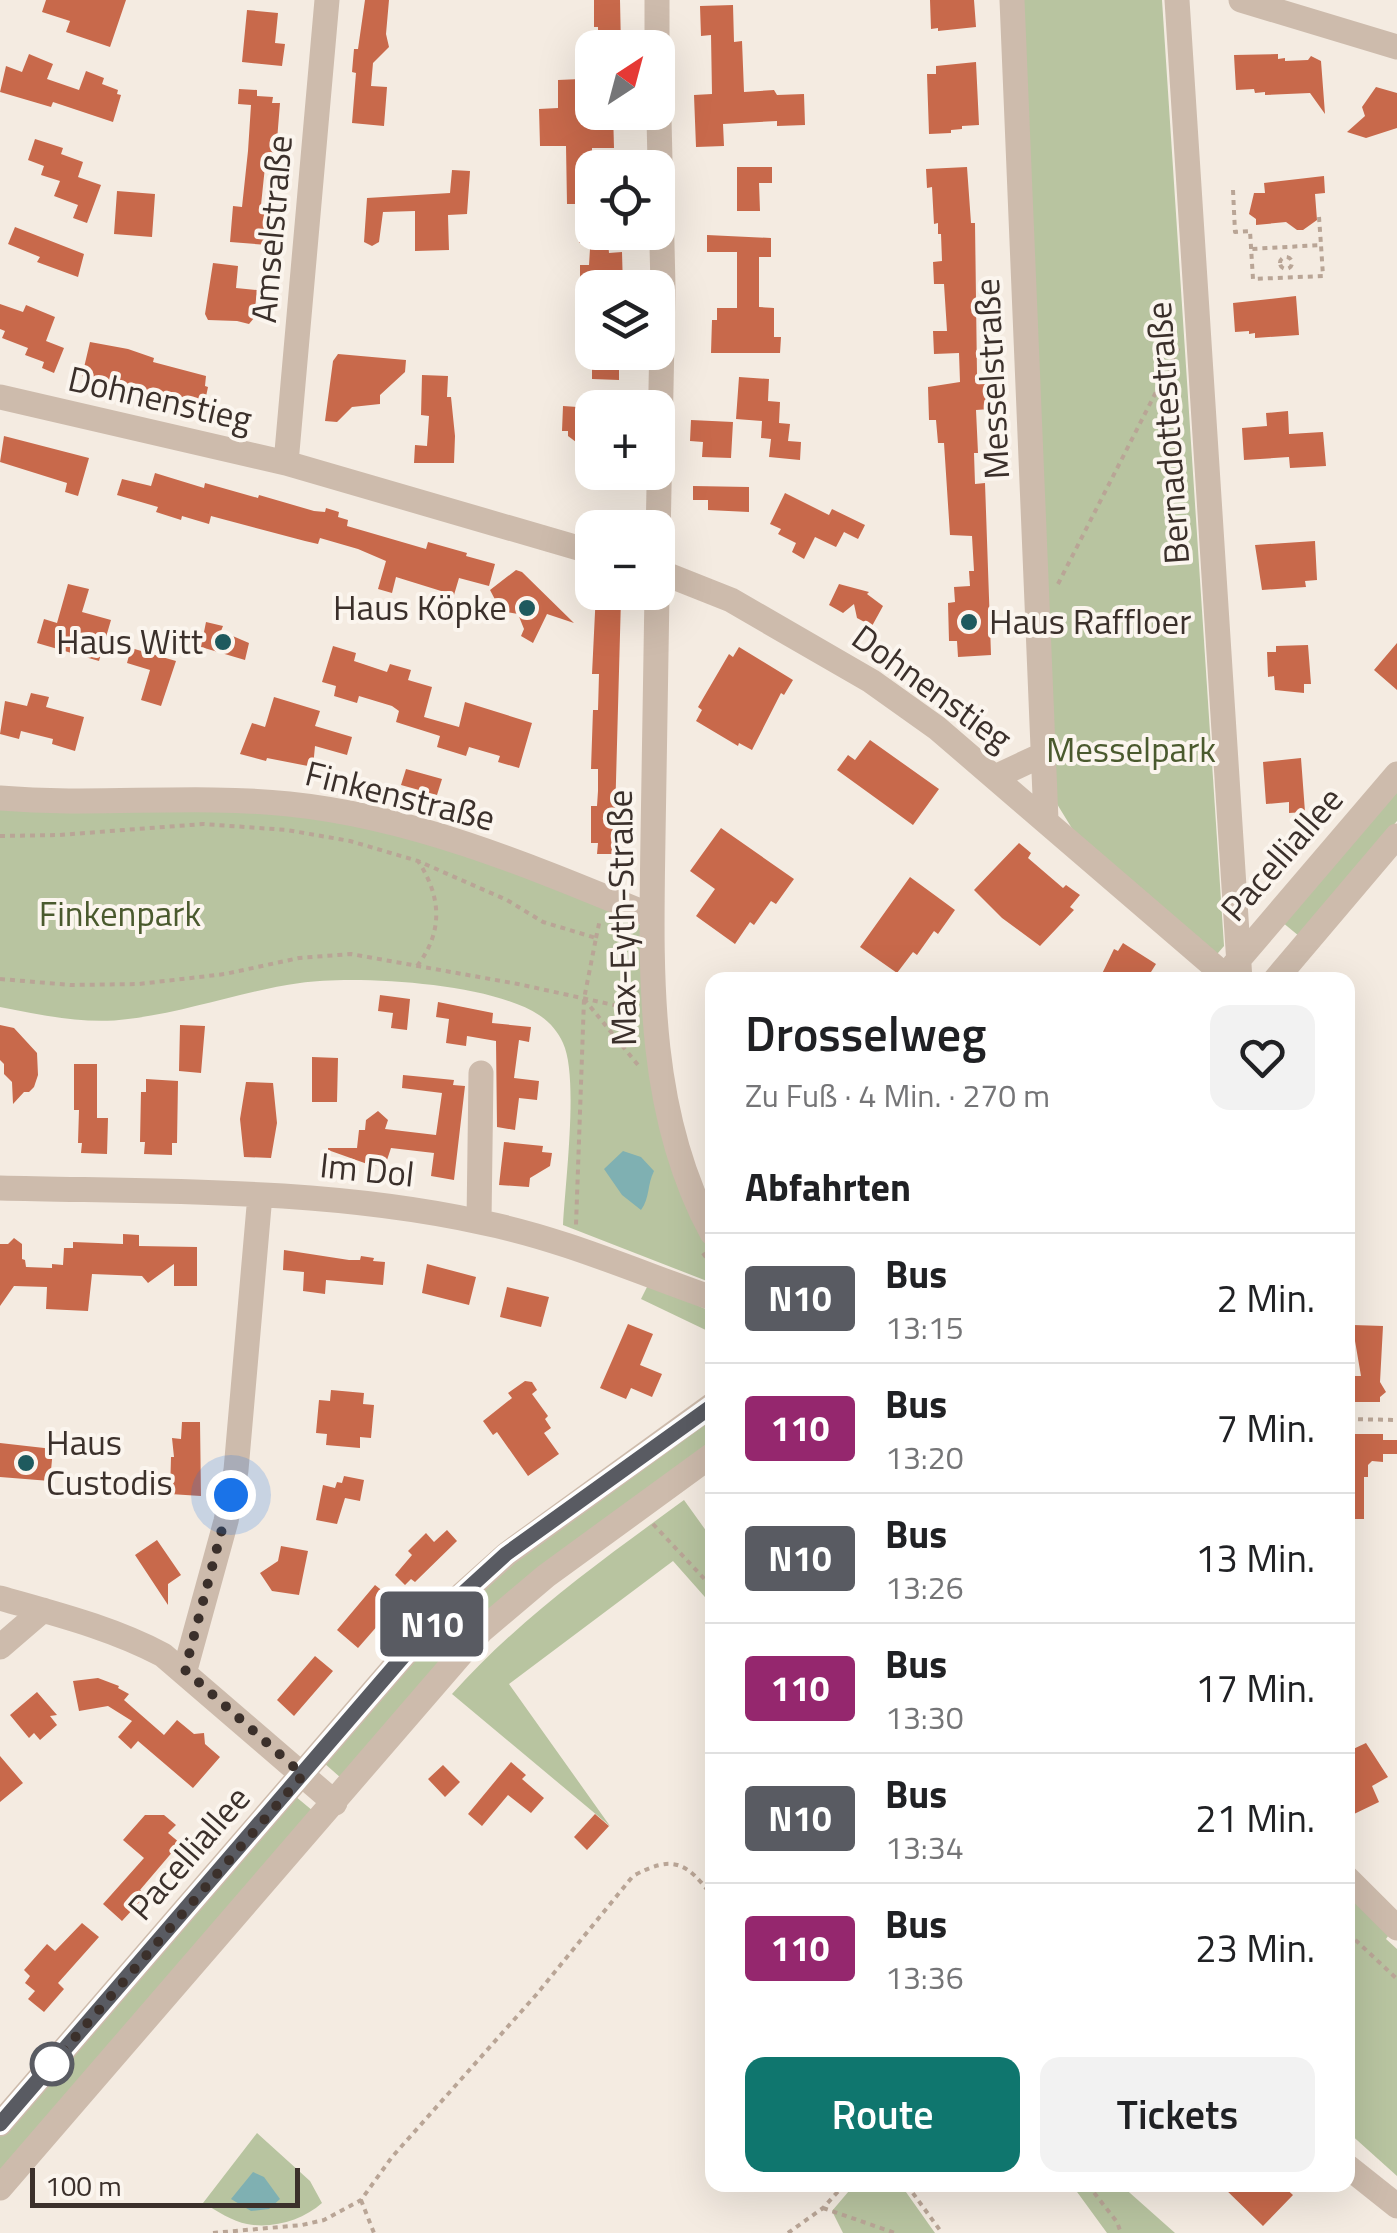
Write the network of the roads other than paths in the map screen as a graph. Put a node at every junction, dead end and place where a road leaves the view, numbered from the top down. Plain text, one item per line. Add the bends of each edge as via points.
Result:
1 (327, 0) edge
2 (656, 0) edge
3 (1012, 0) edge
4 (1177, 0) edge
5 (1241, 0) edge
6 (657, 30) edge
7 (1397, 47) edge
8 (659, 130) edge
9 (0, 397) edge
10 (286, 463) junction
11 (659, 510) edge
12 (575, 547) edge
13 (675, 577) edge
14 (657, 610) edge
15 (1042, 755) junction
16 (1397, 774) edge
17 (995, 777) junction
18 (0, 798) edge
19 (1046, 820) junction
20 (1397, 836) edge
21 (652, 916) junction
22 (1227, 972) edge
23 (1231, 972) edge
24 (1233, 972) edge
25 (1282, 972) edge
26 (481, 1073) dead end
27 (0, 1188) edge
28 (260, 1196) junction
29 (705, 1218) edge
30 (479, 1221) junction
31 (705, 1295) edge
32 (705, 1411) edge
33 (705, 1460) edge
34 (0, 1598) edge
35 (43, 1610) junction
36 (0, 1647) edge
37 (185, 1670) junction
38 (303, 1775) junction
39 (335, 1803) junction
40 (1355, 1886) edge
41 (1397, 1928) edge
42 (0, 2124) edge
43 (1355, 2173) edge
44 (0, 2188) edge
45 (1397, 2206) edge

1 - 10 street, Amselstraße
2 - 6 street
3 - 15 street, Messelstraße
4 - 23 street, Bernadottestraße
5 - 7 street
8 - 11 street
9 - 10 street, Dohnenstieg
10 - 12 street, Dohnenstieg
13 - 17 street, Dohnenstieg via 731,600 871,680
14 - 21 street, Max-Eyth-Straße
15 - 17 street
15 - 19 street, Messelstraße
16 - 24 street, Pacelliallee
17 - 19 street, Dohnenstieg
18 - 21 street, Finkenstraße via 212,798 352,813 475,846
19 - 22 street, Dohnenstieg
20 - 25 street
21 - 29 street, Max-Eyth-Straße via 661,1076 673,1133
26 - 30 street
27 - 28 street, Im Dol
28 - 30 street, Im Dol
28 - 37 street via 236,1470
30 - 31 street, Im Dol
32 - 38 street, Pacelliallee via 474,1580
33 - 39 street via 512,1602
34 - 35 street
35 - 36 street
35 - 37 street via 135,1640
37 - 38 street
38 - 39 street
38 - 42 street, Pacelliallee
39 - 44 street
40 - 41 street
43 - 45 street

